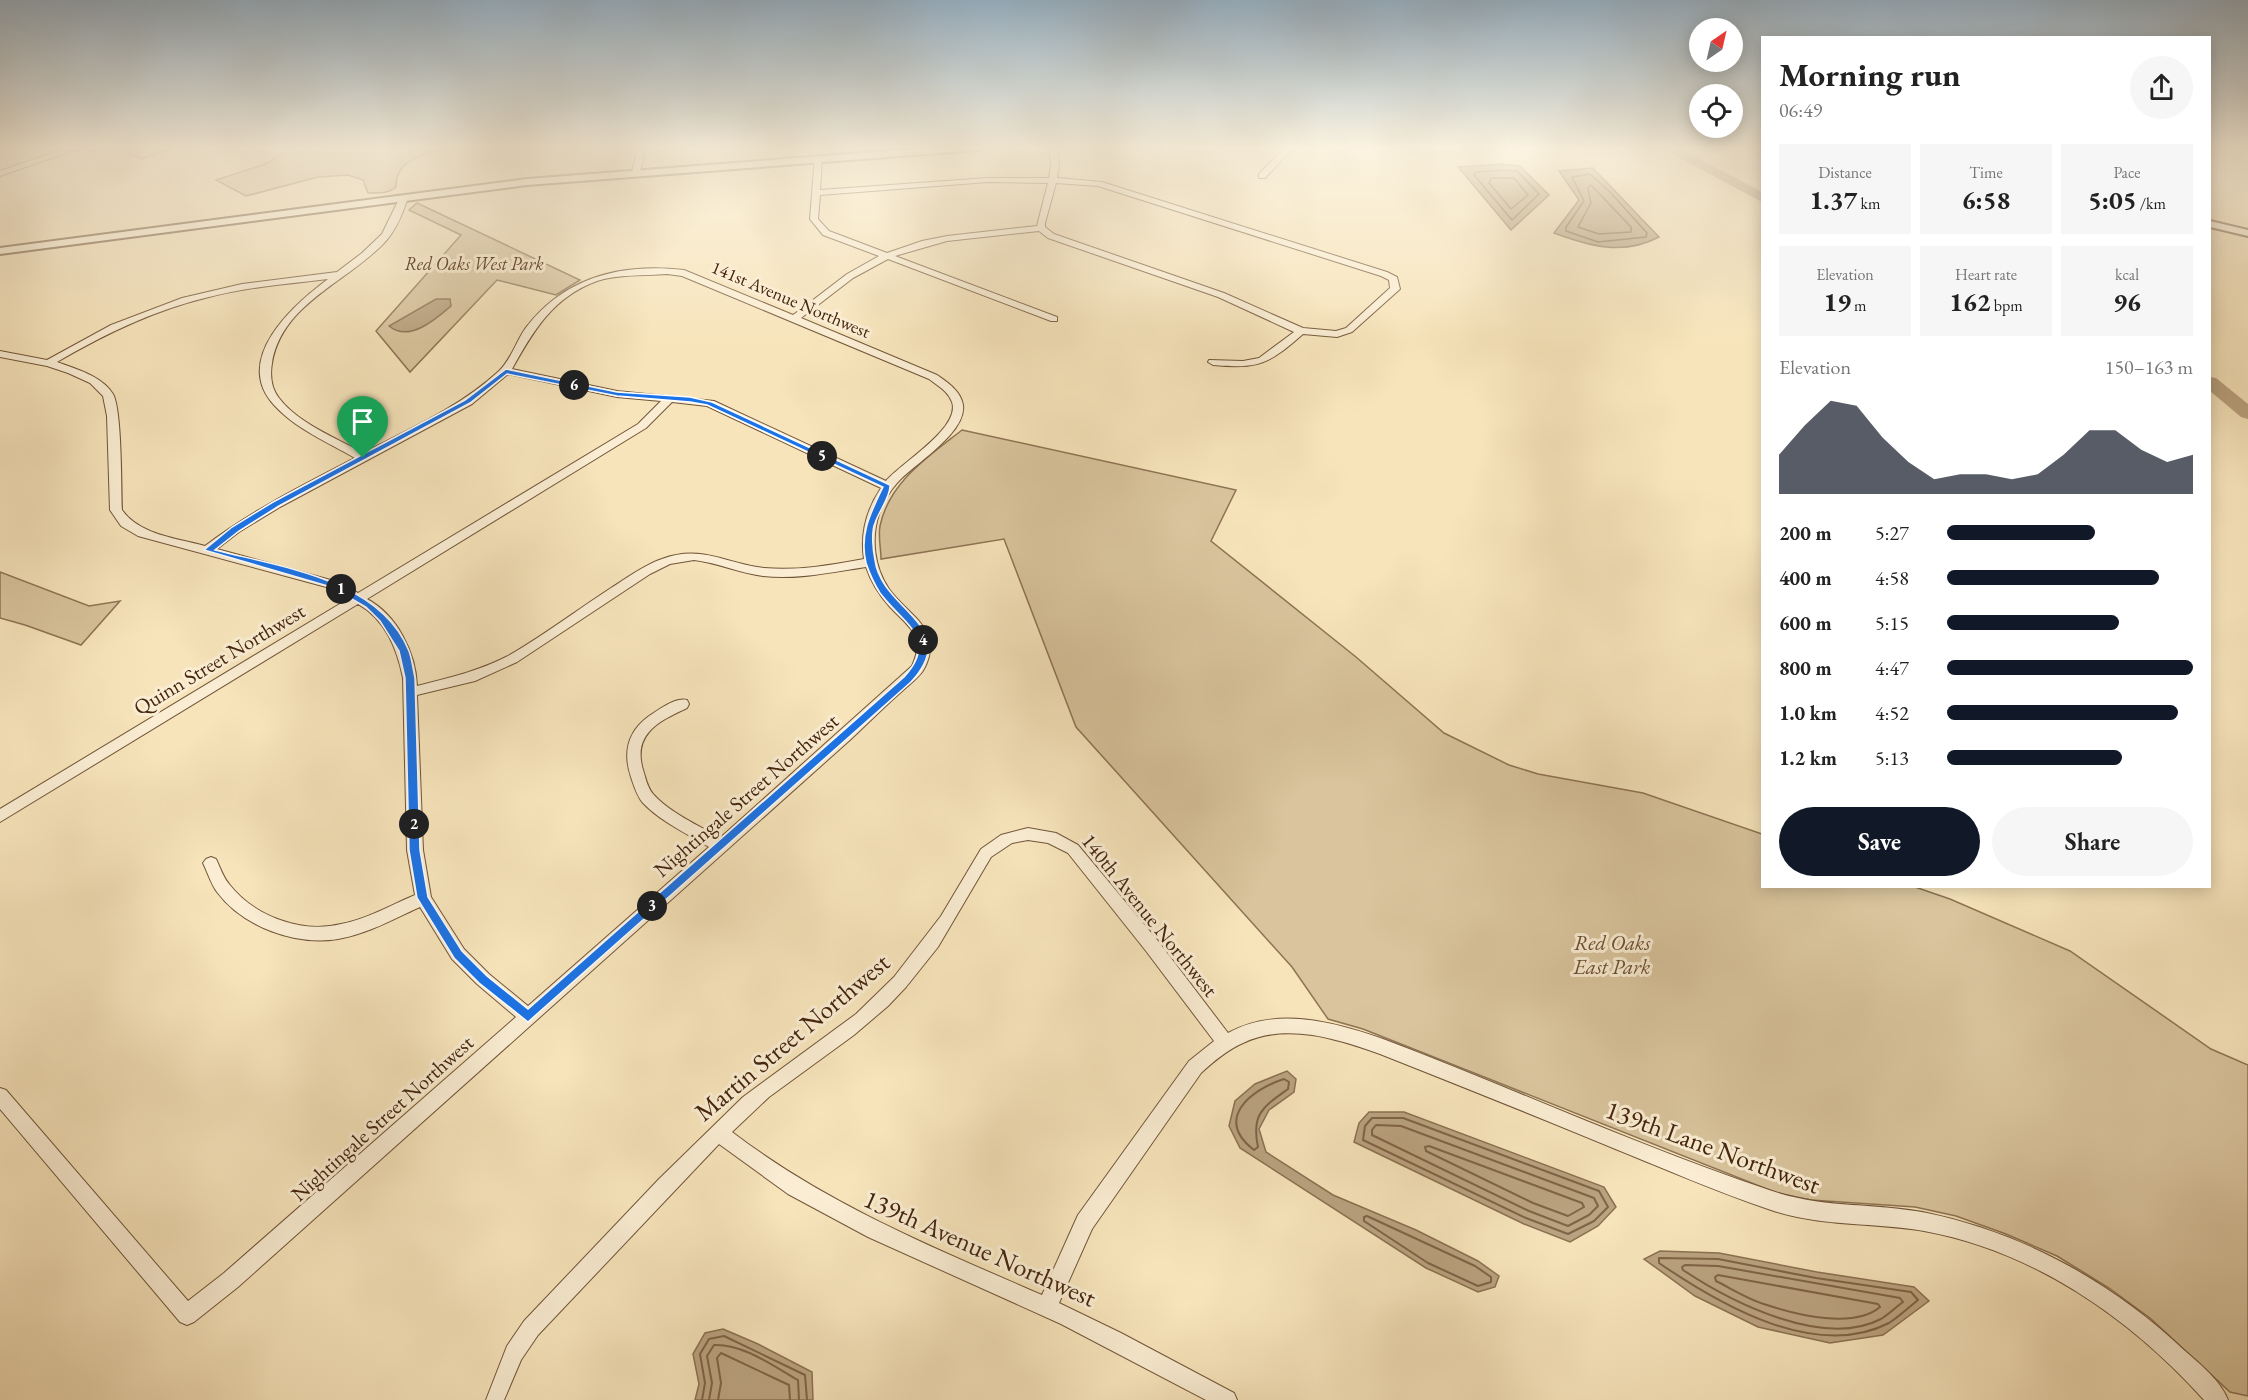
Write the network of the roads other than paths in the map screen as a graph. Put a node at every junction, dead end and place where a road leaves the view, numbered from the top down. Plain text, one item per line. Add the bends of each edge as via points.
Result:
1 (289, 212) edge
2 (398, 212) edge
3 (815, 212) edge
4 (1044, 212) edge
5 (1192, 212) edge
6 (2211, 224) edge
7 (1041, 228) junction
8 (2248, 233) edge
9 (0, 251) edge
10 (888, 256) junction
11 (340, 275) junction
12 (795, 318) junction
13 (1054, 319) dead end
14 (1301, 331) junction
15 (0, 354) edge
16 (1213, 362) dead end
17 (49, 363) junction
18 (506, 371) junction
19 (952, 390) joint
20 (669, 399) junction
21 (363, 458) junction
22 (887, 486) junction
23 (208, 550) junction
24 (870, 562) junction
25 (357, 598) junction
26 (411, 692) junction
27 (682, 704) dead end
28 (0, 816) edge
29 (1030, 833) joint
30 (720, 846) junction
31 (211, 863) dead end
32 (423, 898) junction
33 (528, 1016) junction
34 (1225, 1043) junction
35 (0, 1096) edge
36 (719, 1132) junction
37 (1047, 1307) junction
38 (495, 1398) dead end
39 (1227, 1400) edge
40 (2218, 1400) edge

1 - 9 street
2 - 11 street via 392,229 379,243
3 - 10 street via 814,219 826,233
4 - 7 street
5 - 14 street via 1394,279 1395,289 1349,330 1337,334
6 - 8 street
7 - 10 street via 946,237
7 - 14 street via 1060,240 1221,295
10 - 12 street via 856,272
10 - 13 street
11 - 17 street via 225,290 187,299 116,326
11 - 21 street via 291,314 277,332 266,355 266,385 279,404
12 - 18 street, 141st Avenue Northwest via 684,273 609,276 587,282 552,304 530,328
12 - 19 street, 141st Avenue Northwest via 933,377
14 - 16 street via 1269,358 1256,363
15 - 17 street
17 - 23 street via 94,381 108,394 116,510 125,523 142,533
18 - 20 street via 617,394
18 - 21 street via 468,402
19 - 22 street, Nightingale Street Northwest via 959,412 950,429
20 - 22 street via 690,399 718,407
20 - 25 street, Quinn Street Northwest via 642,426
21 - 23 street via 276,504
22 - 24 street, Nightingale Street Northwest via 869,526
23 - 25 street via 334,585
24 - 26 street via 801,573 754,570 696,555 667,559 512,660 470,678
24 - 30 street, Nightingale Street Northwest via 883,590 922,636 924,655 917,669
25 - 26 street via 383,618 404,650
25 - 28 street, Quinn Street Northwest
26 - 32 street via 415,850
27 - 30 street via 662,714 637,736 632,750 635,770 647,797
29 - 34 street, 140th Avenue Northwest via 1041,833 1073,849
29 - 36 street, Martin Street Northwest via 1005,840 986,853 934,942 882,1002 764,1089
30 - 33 street, Nightingale Street Northwest
31 - 32 street via 223,887 250,913 292,932 338,932
32 - 33 street via 458,954
33 - 35 street, Nightingale Street Northwest via 188,1315
34 - 37 street, 139th Lane Northwest via 1205,1057 1182,1083 1096,1205
34 - 40 street, 139th Lane Northwest via 1262,1029 1303,1025 1347,1033 1789,1206 1816,1214 1925,1221 1993,1240 2056,1268 2105,1300 2160,1342
36 - 37 street, 139th Avenue Northwest via 782,1180 851,1220
36 - 38 street, Martin Street Northwest via 531,1328 514,1353
37 - 39 street, 139th Avenue Northwest

